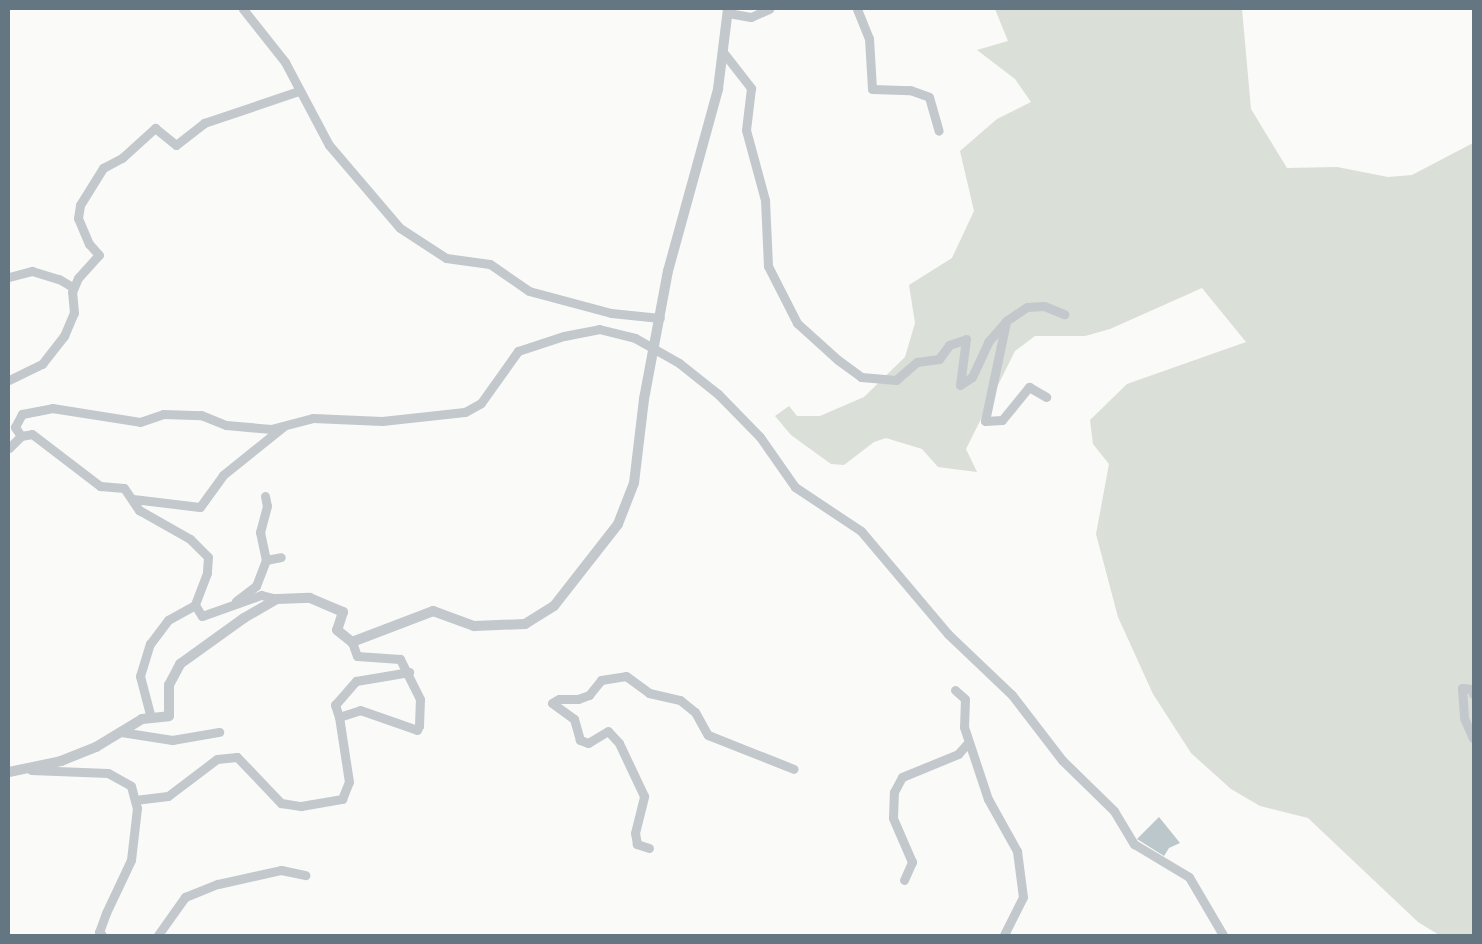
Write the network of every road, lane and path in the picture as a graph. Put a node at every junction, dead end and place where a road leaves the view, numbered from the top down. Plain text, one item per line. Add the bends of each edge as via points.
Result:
1 (243, 9) edge
2 (770, 9) edge
3 (857, 9) edge
4 (728, 11) edge
5 (723, 52) junction
6 (299, 91) junction
7 (939, 131) dead end
8 (9, 277) edge
9 (74, 288) junction
10 (1064, 314) dead end
11 (660, 318) junction
12 (1006, 321) junction
13 (654, 349) junction
14 (9, 380) edge
15 (1046, 396) dead end
16 (285, 425) junction
17 (22, 436) junction
18 (9, 448) edge
19 (265, 496) dead end
20 (133, 499) junction
21 (281, 557) dead end
22 (266, 560) junction
23 (277, 600) junction
24 (195, 605) junction
25 (225, 608) junction
26 (352, 642) junction
27 (409, 672) junction
28 (955, 690) dead end
29 (1473, 694) edge
30 (338, 717) junction
31 (152, 718) junction
32 (120, 732) junction
33 (219, 732) dead end
34 (1473, 738) edge
35 (968, 743) junction
36 (20, 769) junction
37 (794, 769) dead end
38 (9, 772) edge
39 (135, 800) junction
40 (649, 848) dead end
41 (305, 875) dead end
42 (904, 880) dead end
43 (102, 935) edge
44 (158, 935) edge
45 (1004, 935) edge
46 (1223, 935) edge

1 - 6 street via 285,62
2 - 4 street via 751,17
3 - 7 street via 869,38 872,89 910,90 929,97
4 - 5 street
5 - 11 street via 718,89 668,271
5 - 12 street via 751,88 746,130 765,200 765,255 797,323 861,377 880,379 896,380 917,362 939,359 949,345 966,339 960,385 972,378 988,342
6 - 9 street via 204,123 176,145 155,128 122,158 103,168 86,189 78,218 89,244 98,255
6 - 11 street via 329,146 400,228 446,258 490,264 529,291 611,313
8 - 9 street via 32,271 59,279
9 - 14 street via 74,313 64,336 42,364
10 - 12 street via 1044,306 1028,307
11 - 13 street
12 - 15 street via 985,421 1002,420 1029,386
13 - 16 street via 635,338 600,330 564,336 518,351 481,404 465,412 382,421 313,418
13 - 26 street via 634,482 618,524 554,606 525,624 474,626 433,611
13 - 46 street via 697,377 741,416 795,487 861,530 948,634 1012,695 1062,760 1114,811 1134,844 1189,877
16 - 17 street via 271,429 226,424 201,415 164,414 140,422 112,420 52,408 22,414 15,427
16 - 20 street via 223,475 200,507
17 - 18 street
17 - 20 street via 32,434 86,477 100,486 124,488
19 - 22 street via 267,506 260,532
20 - 24 street via 139,510 190,539 208,557 207,572
21 - 22 street
22 - 25 street via 256,586
23 - 25 street via 261,595
23 - 26 street via 310,598 343,612 337,630
23 - 31 street via 244,618 180,664 169,685 169,716
24 - 25 street via 202,616
24 - 31 street via 168,620 150,644 140,676
26 - 27 street via 357,656 400,659
27 - 30 street via 356,681 335,705
27 - 30 street via 420,699 417,730 360,710
28 - 35 street via 965,699 964,727
29 - 34 street via 1472,689 1462,688 1464,718
30 - 39 street via 349,782 342,798 301,806 281,803 237,757 217,759 168,796
31 - 32 street via 142,719
32 - 33 street via 172,740
32 - 36 street via 96,747 61,761
35 - 42 street via 958,754 902,777 894,792 893,818 912,862
35 - 45 street via 988,799 1017,851 1023,897
36 - 38 street
36 - 39 street via 108,773 131,786
37 - 40 street via 708,735 695,712 680,700 649,693 626,676 601,680 589,695 552,703 574,719 580,740 588,743 608,731 620,743 644,796 635,833 637,844
39 - 43 street via 131,860 99,932
41 - 44 street via 281,870 254,874 186,897

